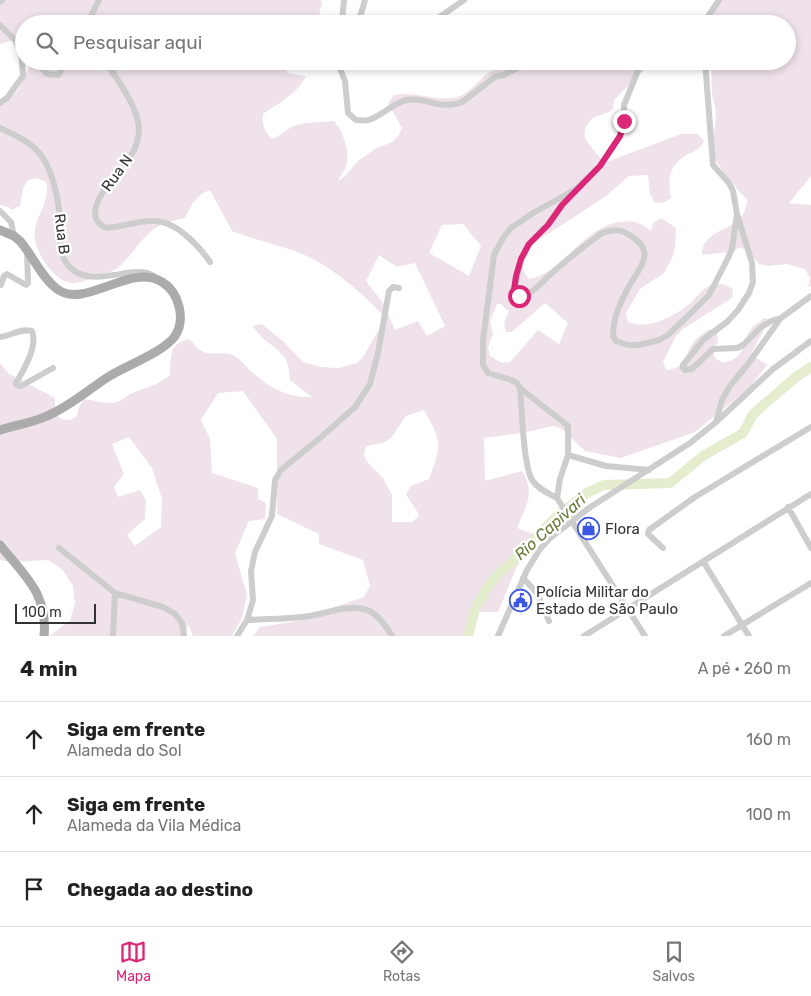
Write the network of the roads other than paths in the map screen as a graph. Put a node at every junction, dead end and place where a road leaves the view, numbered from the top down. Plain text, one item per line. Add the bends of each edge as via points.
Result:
1 (99, 0) edge
2 (344, 0) edge
3 (365, 0) edge
4 (464, 0) edge
5 (719, 0) edge
6 (92, 15) edge
7 (343, 15) edge
8 (361, 15) edge
9 (443, 15) edge
10 (709, 15) edge
11 (0, 25) edge
12 (15, 40) edge
13 (23, 70) edge
14 (44, 70) edge
15 (62, 70) edge
16 (111, 70) edge
17 (341, 70) edge
18 (514, 70) edge
19 (639, 70) edge
20 (706, 70) edge
21 (0, 103) edge
22 (0, 128) edge
23 (576, 189) junction
24 (0, 211) edge
25 (737, 214) junction
26 (0, 230) edge
27 (14, 236) junction
28 (26, 248) junction
29 (210, 262) dead end
30 (162, 281) junction
31 (0, 285) edge
32 (399, 288) dead end
33 (811, 296) edge
34 (781, 318) junction
35 (0, 337) edge
36 (811, 341) edge
37 (53, 368) dead end
38 (520, 388) junction
39 (715, 423) junction
40 (811, 426) edge
41 (0, 430) edge
42 (568, 455) junction
43 (649, 470) junction
44 (811, 494) edge
45 (558, 500) junction
46 (788, 507) junction
47 (570, 520) junction
48 (0, 545) edge
49 (59, 548) dead end
50 (663, 548) dead end
51 (811, 548) edge
52 (703, 562) junction
53 (523, 578) junction
54 (811, 583) edge
55 (115, 593) junction
56 (627, 609) junction
57 (247, 620) junction
58 (549, 621) dead end
59 (742, 624) junction
60 (44, 636) edge
61 (112, 636) edge
62 (184, 636) edge
63 (237, 636) edge
64 (392, 636) edge
65 (498, 636) edge
66 (584, 636) edge
67 (645, 636) edge
68 (724, 636) edge
69 (749, 636) edge

1 - 6 street
2 - 7 street
3 - 8 street
4 - 9 street
5 - 10 street
11 - 12 street
13 - 21 street via 23,76
14 - 15 street via 47,74 58,75
16 - 29 street, Rua N via 132,104 140,132 134,152 105,188 95,217 107,228 153,220 164,222 190,237
17 - 18 street via 348,113 356,120 368,120 408,100 437,105 462,102 495,77
19 - 23 street via 624,106 620,136 600,166
20 - 25 street via 713,165 733,191
22 - 30 street, Rua B via 25,140 46,163 59,207 60,246 64,260 73,270 86,276 104,277 144,272
23 - 25 street via 529,244 521,259 515,294 519,296 533,291 602,233 622,230 639,242 645,257 615,315 613,336 616,341 628,345 639,346 668,335 709,295 732,249
23 - 38 street via 511,228 494,255 483,340 483,366 488,373 511,380
24 - 27 street via 11,222
25 - 34 street via 752,264 753,282 749,294 728,322 704,339 683,368 692,369 713,349 743,345 765,324
26 - 27 main road
27 - 28 main road
28 - 30 main road via 50,283 67,294 84,293 134,278
28 - 31 street via 28,283 26,285 7,274
30 - 41 main road via 171,289 180,310 177,332 168,343 59,410
32 - 57 street via 393,287 389,291 370,384 355,407 281,470 275,480 272,516 251,571 254,600
33 - 34 street
34 - 39 street via 730,386
35 - 37 street via 32,331 31,353 17,385 21,386
36 - 39 street via 773,369
38 - 42 street via 568,426
38 - 45 street via 529,473 540,488
39 - 43 street
40 - 50 street via 695,497 649,530 648,534
42 - 43 street via 606,466
42 - 45 street via 560,479
43 - 47 street
44 - 46 street
45 - 47 street
46 - 51 street
46 - 52 street
47 - 53 street via 540,549
47 - 56 street
48 - 60 main road via 38,595 45,618
49 - 55 street
52 - 56 street
52 - 59 street
53 - 58 street via 537,593
53 - 65 street
54 - 59 street
55 - 61 street
55 - 62 street via 163,607 175,614 182,623
56 - 66 street
56 - 67 street
57 - 63 street
57 - 64 street via 364,609 385,624
59 - 68 street
59 - 69 street

